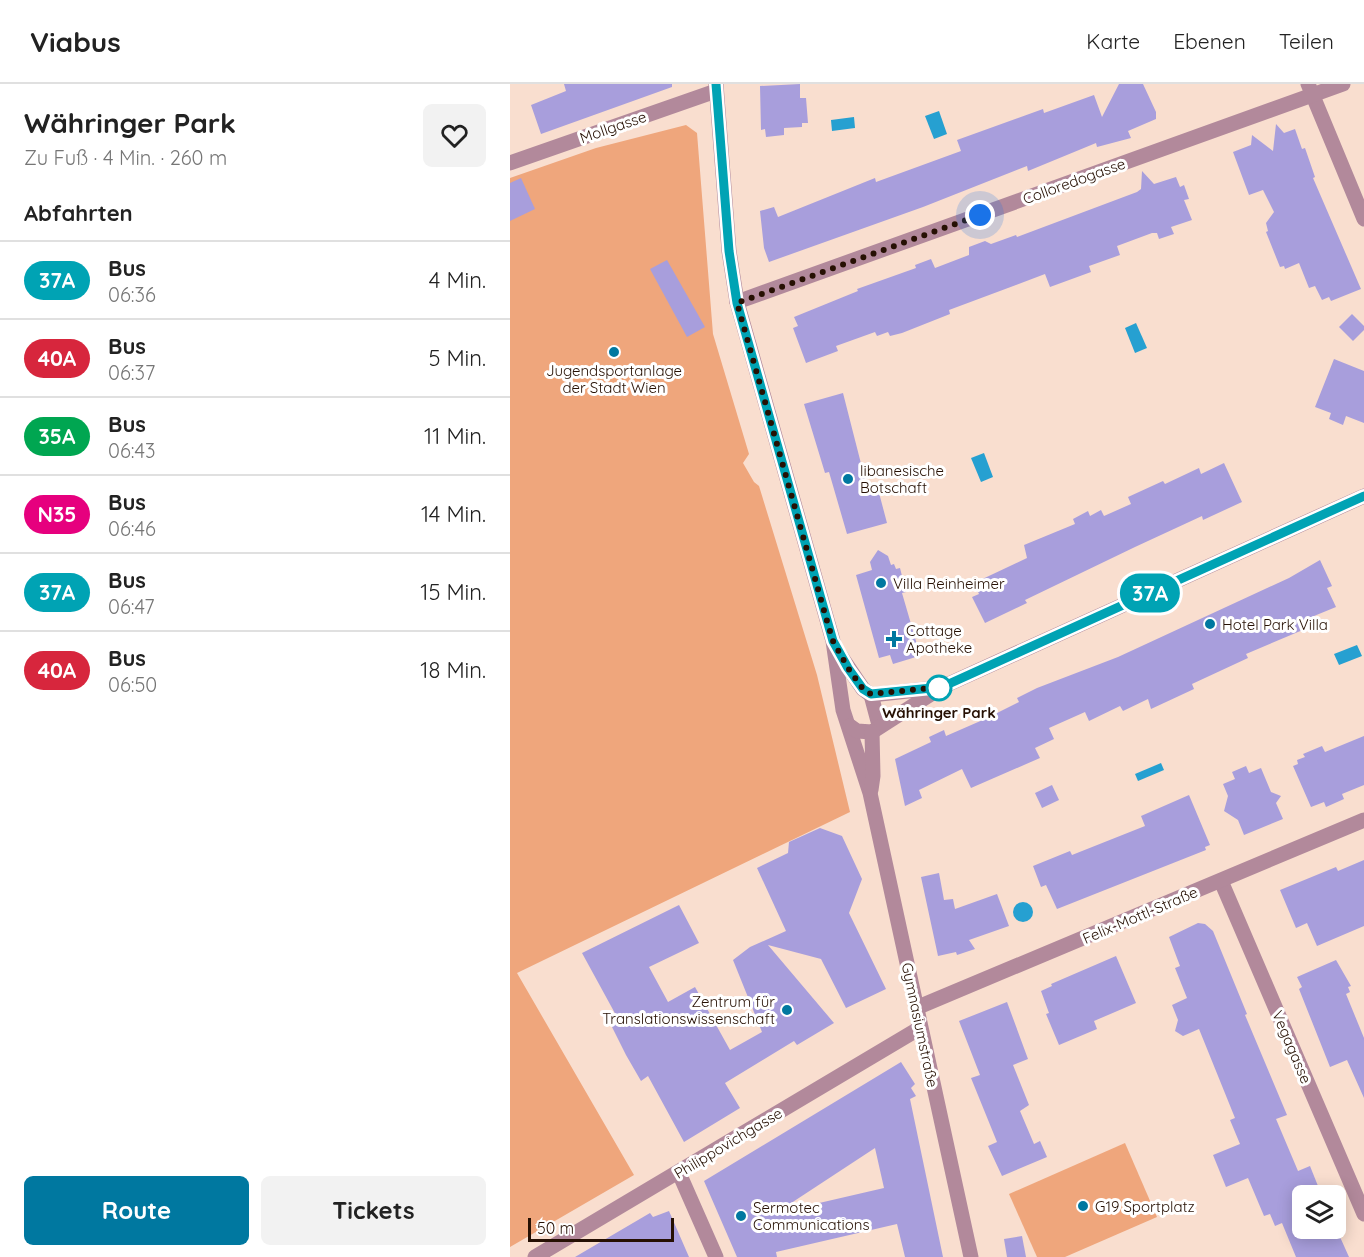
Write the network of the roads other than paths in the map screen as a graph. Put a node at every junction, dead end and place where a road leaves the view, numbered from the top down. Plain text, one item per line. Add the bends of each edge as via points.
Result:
1 (1342, 84) edge
2 (716, 87) edge
3 (1310, 90) edge
4 (510, 163) edge
5 (1364, 219) edge
6 (737, 303) junction
7 (1364, 496) edge
8 (833, 641) junction
9 (942, 687) junction
10 (867, 692) junction
11 (844, 702) junction
12 (850, 726) junction
13 (875, 728) junction
14 (870, 793) junction
15 (1364, 820) edge
16 (1221, 881) junction
17 (916, 1008) junction
18 (921, 1028) junction
19 (679, 1173) junction
20 (1364, 1214) edge
21 (536, 1257) edge
22 (716, 1257) edge
23 (971, 1257) edge

1 - 3 street, Colloredogasse
2 - 4 street, Mollgasse
2 - 6 street, Gymnasiumstraße
3 - 5 street
3 - 6 street, Colloredogasse
6 - 8 street, Gymnasiumstraße
7 - 9 street
8 - 10 street, Gymnasiumstraße
8 - 11 street, Gymnasiumstraße
9 - 10 street
9 - 13 street
10 - 11 street via 847,697
10 - 13 street, Gymnasiumstraße
11 - 12 street, Gymnasiumstraße
12 - 13 street via 857,731
12 - 14 street, Gymnasiumstraße
13 - 14 street, Gymnasiumstraße
14 - 17 street, Gymnasiumstraße
15 - 16 street, Felix-Mottl-Straße
16 - 17 street, Felix-Mottl-Straße
16 - 20 street, Vegagasse
17 - 18 street, Gymnasiumstraße
18 - 19 street, Philippovichgasse
18 - 23 street, Gymnasiumstraße
19 - 21 street, Philippovichgasse
19 - 22 street

